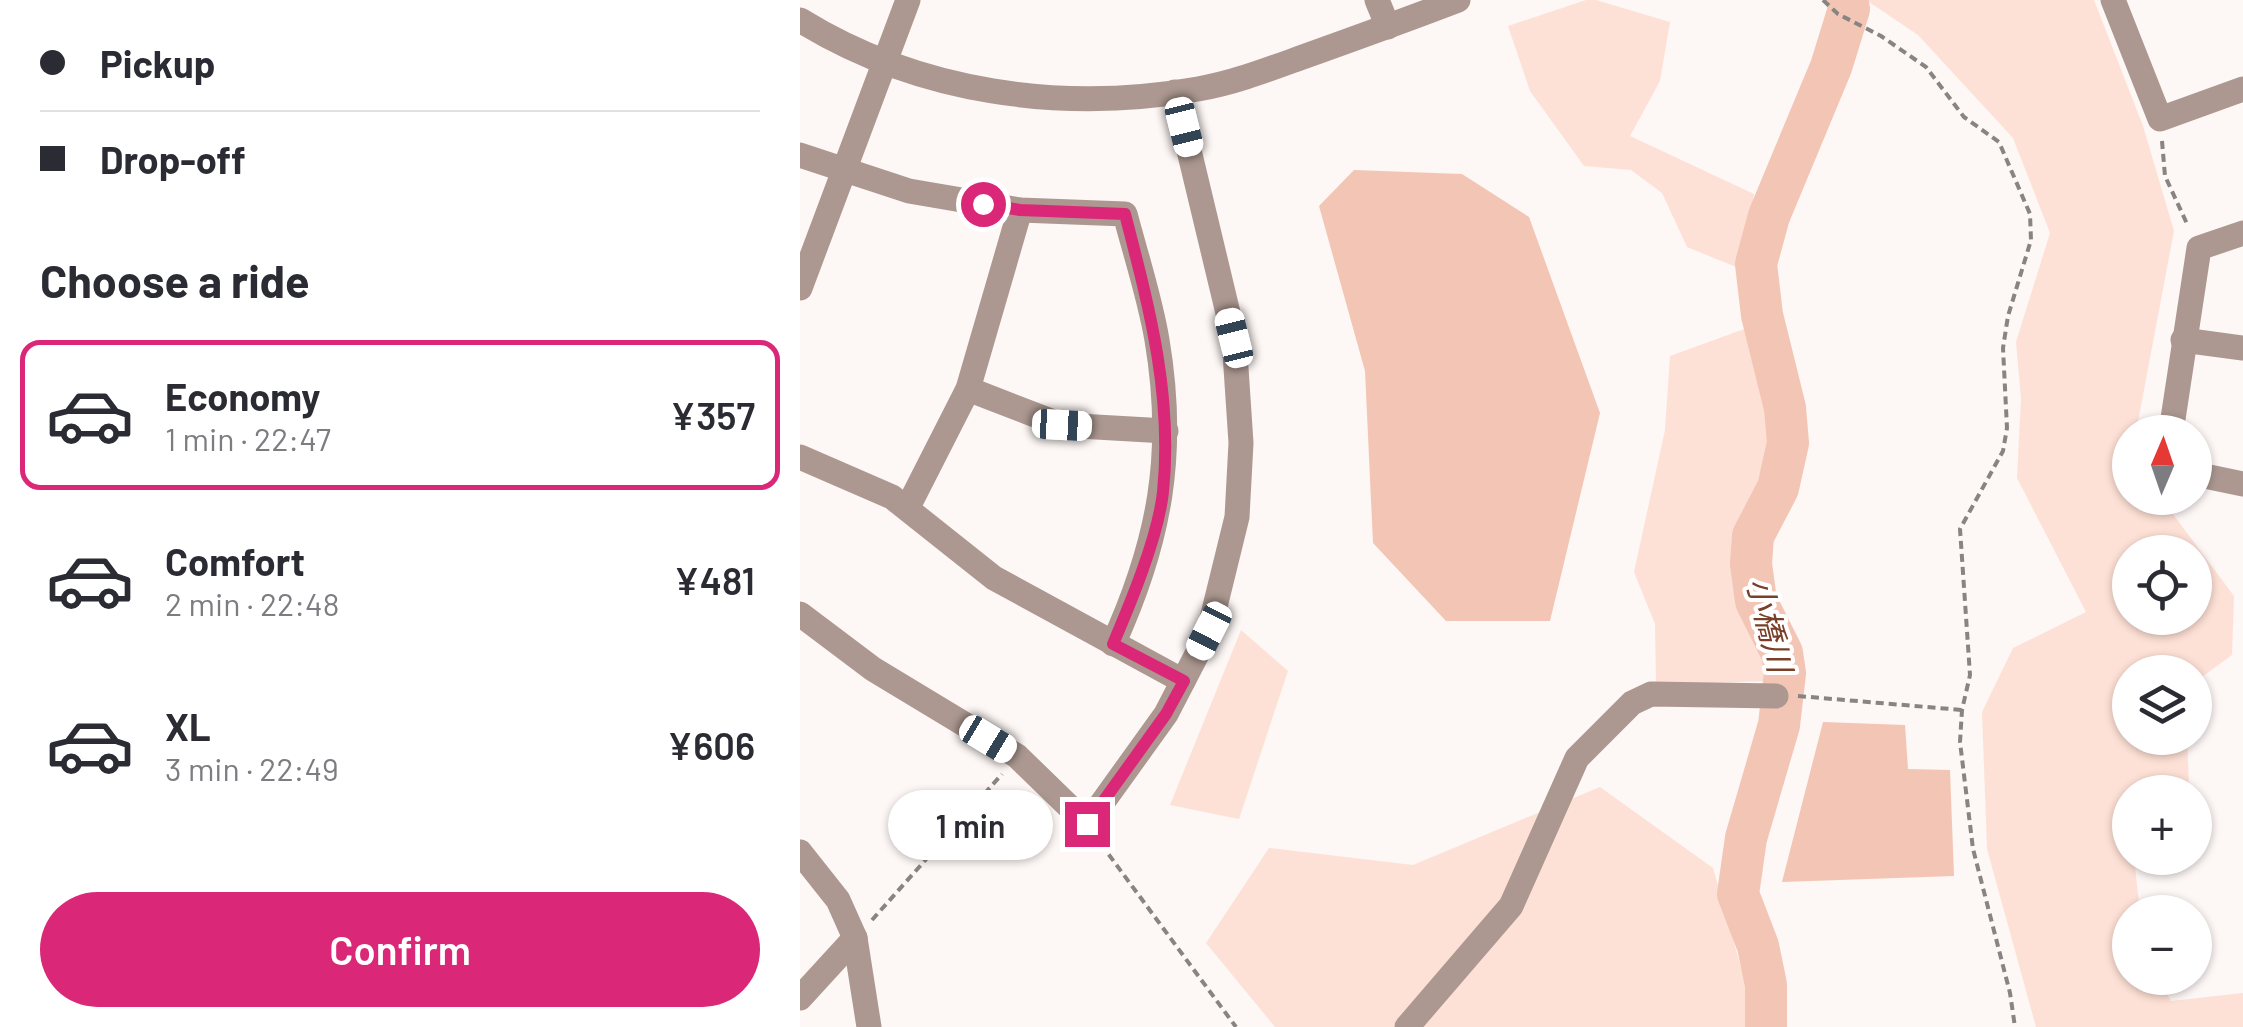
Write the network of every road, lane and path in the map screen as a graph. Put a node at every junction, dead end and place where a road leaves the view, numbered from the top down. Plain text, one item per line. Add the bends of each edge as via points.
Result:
1 (908, 0) edge
2 (1378, 0) edge
3 (1458, 0) edge
4 (1823, 0) edge
5 (2113, 0) edge
6 (800, 20) edge
7 (1388, 28) junction
8 (886, 64) junction
9 (2243, 89) edge
10 (1175, 92) junction
11 (2160, 120) junction
12 (800, 156) edge
13 (845, 171) junction
14 (1020, 210) junction
15 (2243, 232) edge
16 (2199, 248) junction
17 (800, 288) edge
18 (2183, 340) junction
19 (2243, 348) edge
20 (968, 389) junction
21 (2173, 415) edge
22 (1166, 431) junction
23 (800, 457) edge
24 (2212, 478) edge
25 (2243, 484) edge
26 (908, 507) junction
27 (800, 614) edge
28 (1113, 644) junction
29 (1184, 681) junction
30 (1786, 696) joint
31 (1962, 710) junction
32 (1017, 756) junction
33 (1087, 824) junction
34 (800, 852) edge
35 (855, 938) junction
36 (800, 998) edge
37 (870, 1027) edge
38 (1236, 1027) edge
39 (1407, 1027) edge
40 (2015, 1027) edge

1 - 8 street
2 - 7 street
3 - 7 street
4 - 31 path via 1926,67 1964,117 1998,142 2030,214 2031,240 2004,348 2003,451 1960,529 1970,676
5 - 11 street
6 - 8 street
7 - 10 street via 1248,76
8 - 10 street via 1020,95
8 - 13 street
9 - 11 street
10 - 29 street via 1234,338 1242,443 1237,517 1209,631
11 - 16 path via 2165,176
12 - 13 street
13 - 14 street
13 - 17 street
14 - 20 street
14 - 22 street via 1125,214 1157,340
15 - 16 street
16 - 18 street
18 - 19 street
18 - 21 street
20 - 22 street via 1062,425
20 - 26 street
22 - 28 street via 1162,496 1133,600
23 - 26 street
24 - 25 street
26 - 28 street via 994,578
27 - 32 street via 873,669
28 - 29 street
29 - 33 street
30 - 31 path
30 - 39 street via 1651,694 1632,704 1577,758 1512,906
31 - 40 path via 1973,849
32 - 33 street
32 - 35 path
33 - 38 path
34 - 35 street via 838,900
35 - 36 street
35 - 37 street

